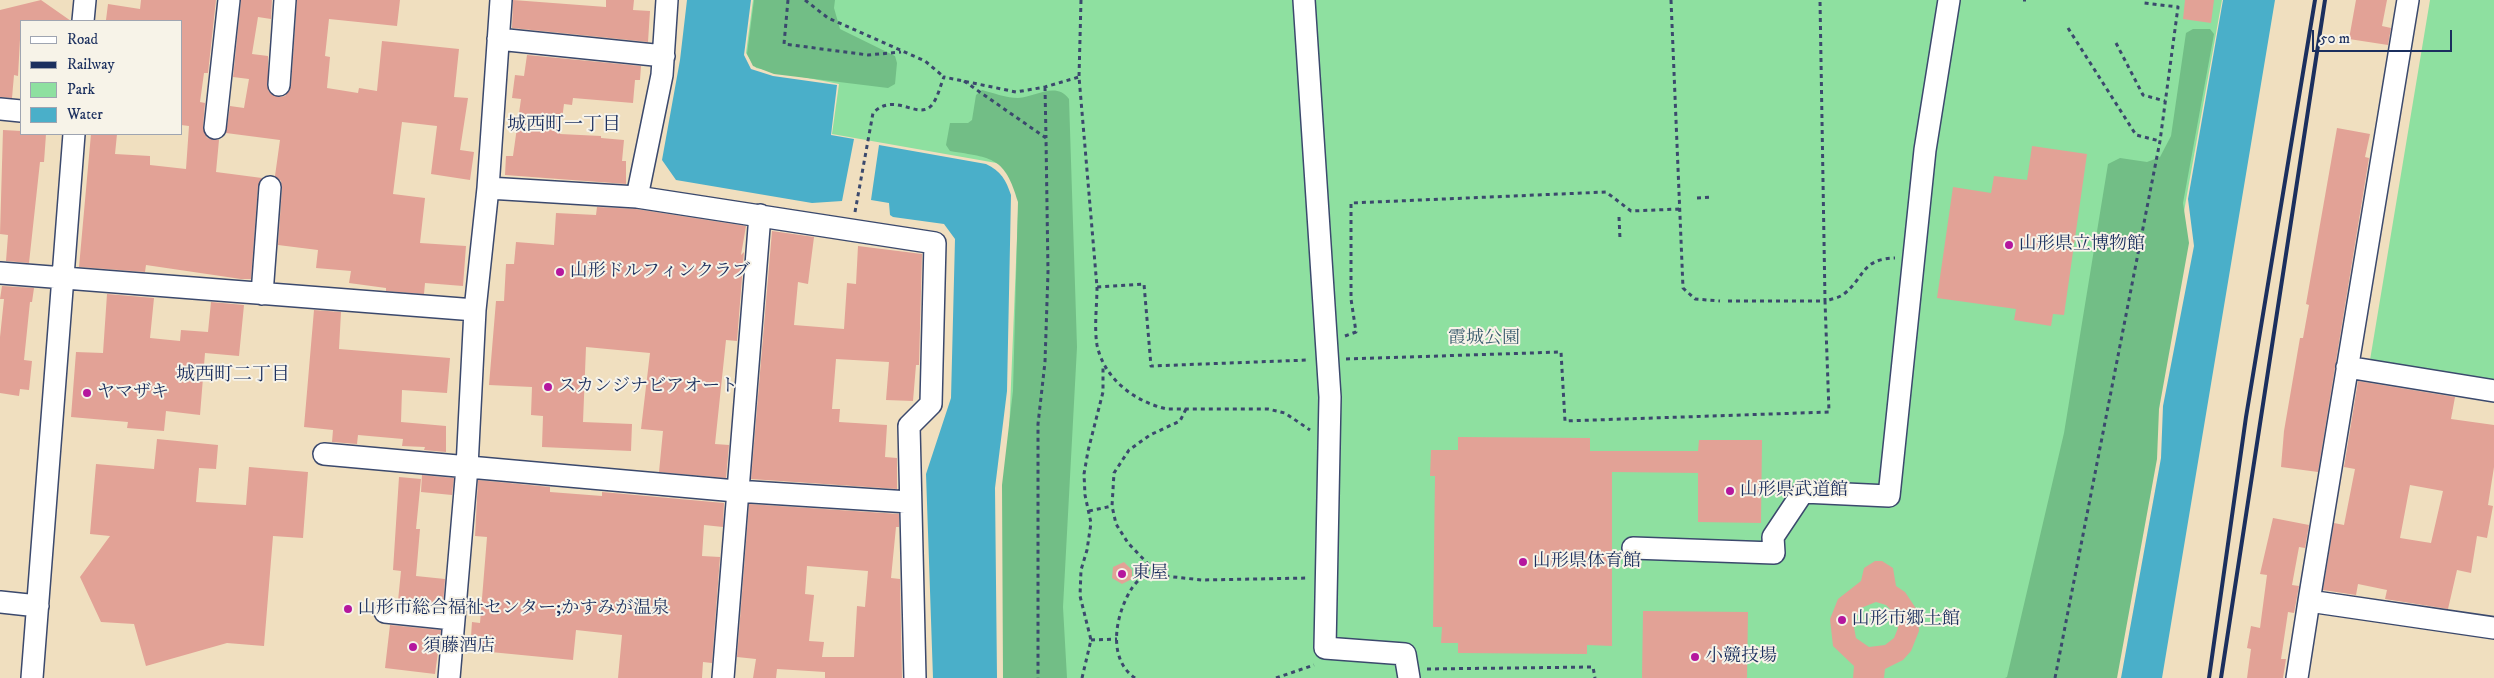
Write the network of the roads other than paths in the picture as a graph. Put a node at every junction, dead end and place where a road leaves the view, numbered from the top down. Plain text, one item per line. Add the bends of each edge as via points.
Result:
1 (85, 0) edge
2 (229, 0) edge
3 (285, 0) edge
4 (501, 0) edge
5 (667, 0) edge
6 (1304, 0) edge
7 (1949, 0) edge
8 (2408, 0) edge
9 (83, 20) edge
10 (498, 39) junction
11 (664, 56) junction
12 (279, 85) dead end
13 (0, 109) edge
14 (20, 111) edge
15 (215, 128) dead end
16 (74, 135) edge
17 (270, 187) dead end
18 (488, 188) junction
19 (637, 197) junction
20 (760, 215) junction
21 (0, 273) edge
22 (62, 278) junction
23 (262, 294) junction
24 (475, 310) junction
25 (2347, 367) junction
26 (2494, 391) edge
27 (324, 454) dead end
28 (467, 467) junction
29 (736, 491) junction
30 (909, 502) junction
31 (1632, 548) dead end
32 (0, 602) edge
33 (2309, 602) junction
34 (38, 606) junction
35 (385, 612) dead end
36 (452, 619) junction
37 (2494, 628) edge
38 (1409, 673) edge
39 (32, 678) edge
40 (449, 678) edge
41 (723, 678) edge
42 (915, 678) edge
43 (2297, 678) edge

1 - 9 street
2 - 15 street
3 - 12 street
4 - 10 street
5 - 11 street
6 - 38 street via 1330,397 1325,648 1405,654
7 - 31 street via 1925,150 1889,496 1803,492 1773,537 1774,553
8 - 25 street
10 - 11 street
10 - 18 street
11 - 19 street
13 - 14 street
16 - 22 street
17 - 23 street
18 - 19 street
18 - 24 street
19 - 20 street
20 - 29 street
20 - 30 street via 935,243 931,404 909,426
21 - 22 street
22 - 23 street
22 - 34 street
23 - 24 street
24 - 28 street
25 - 26 street
25 - 33 street
27 - 28 street
28 - 29 street
28 - 36 street
29 - 30 street
29 - 41 street
30 - 42 street
32 - 34 street
33 - 37 street
33 - 43 street
34 - 39 street
35 - 36 street
36 - 40 street

